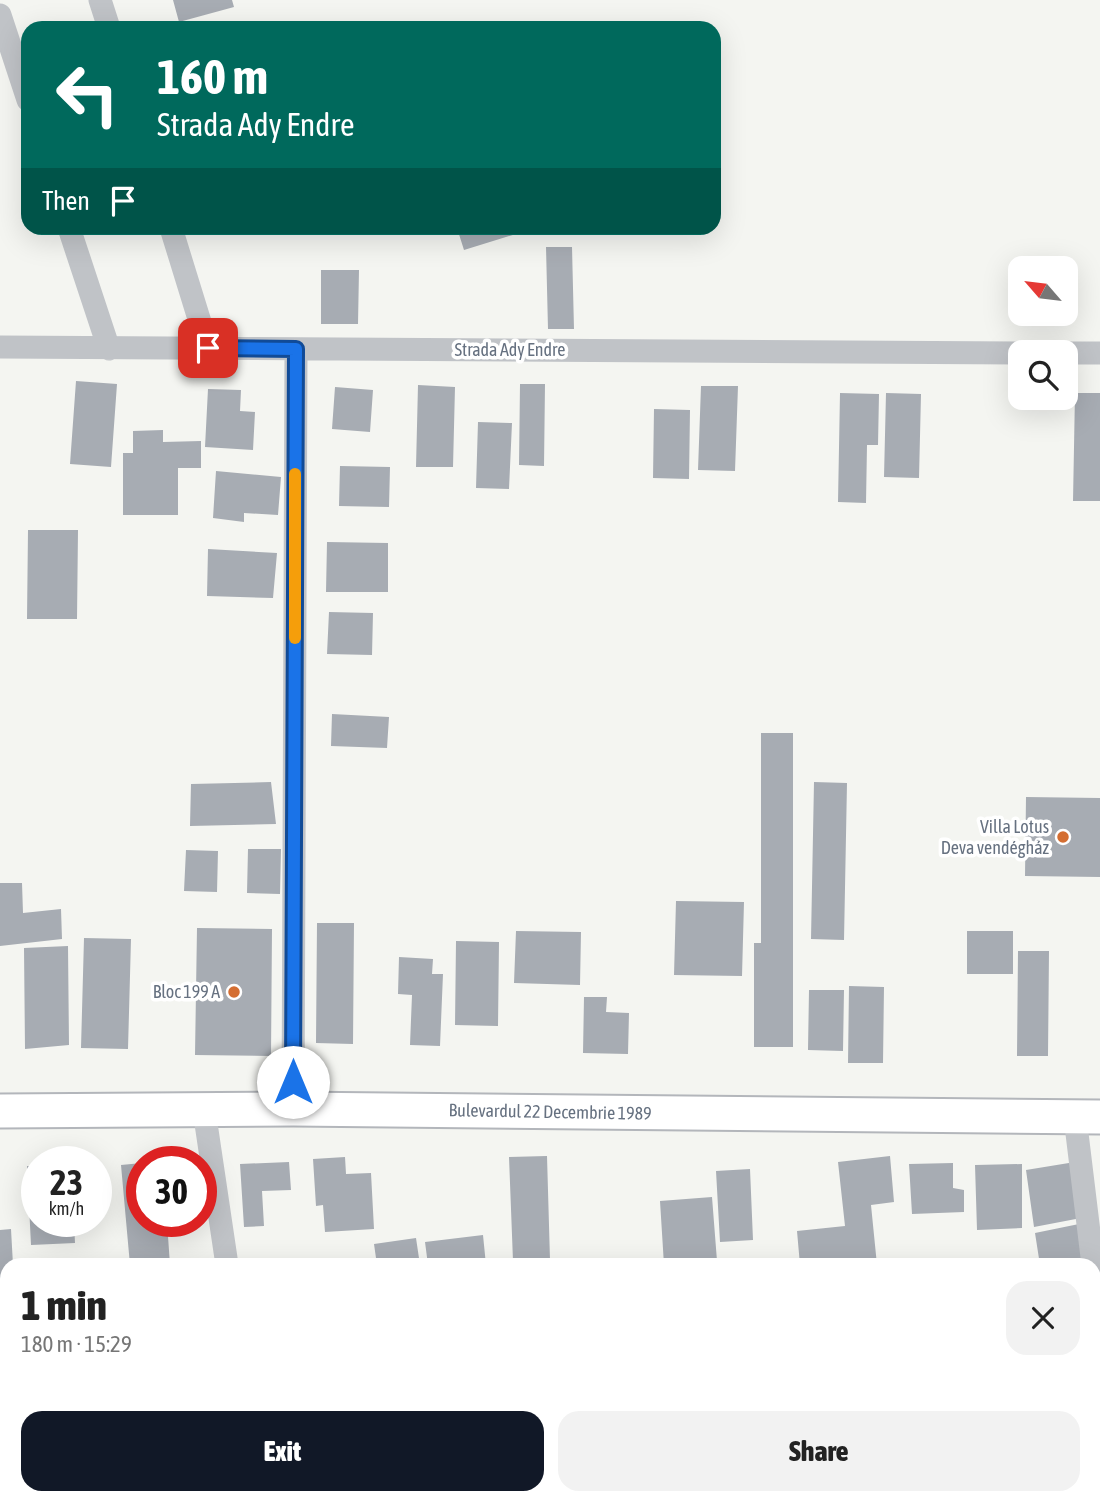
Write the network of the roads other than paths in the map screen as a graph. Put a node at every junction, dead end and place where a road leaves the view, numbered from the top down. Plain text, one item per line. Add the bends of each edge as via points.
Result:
1 (100, 0) edge
2 (0, 15) edge
3 (107, 21) edge
4 (21, 79) edge
5 (71, 235) edge
6 (173, 235) edge
7 (0, 346) edge
8 (208, 348) junction
9 (109, 349) junction
10 (296, 349) junction
11 (1008, 353) edge
12 (1078, 353) edge
13 (1100, 353) edge
14 (293, 1109) junction
15 (204, 1110) junction
16 (0, 1111) edge
17 (1088, 1117) edge
18 (226, 1258) edge
19 (1093, 1258) edge

1 - 3 street
2 - 4 street
5 - 9 street
6 - 8 street
7 - 9 street, Strada Ady Endre
8 - 9 street, Strada Ady Endre
8 - 10 street, Strada Ady Endre
10 - 11 street, Strada Ady Endre
10 - 14 street
12 - 13 street
14 - 15 main road, Bulevardul 22 Decembrie 1989
14 - 17 main road, Bulevardul 22 Decembrie 1989
15 - 16 main road, Bulevardul 22 Decembrie 1989
15 - 18 street
17 - 19 street

